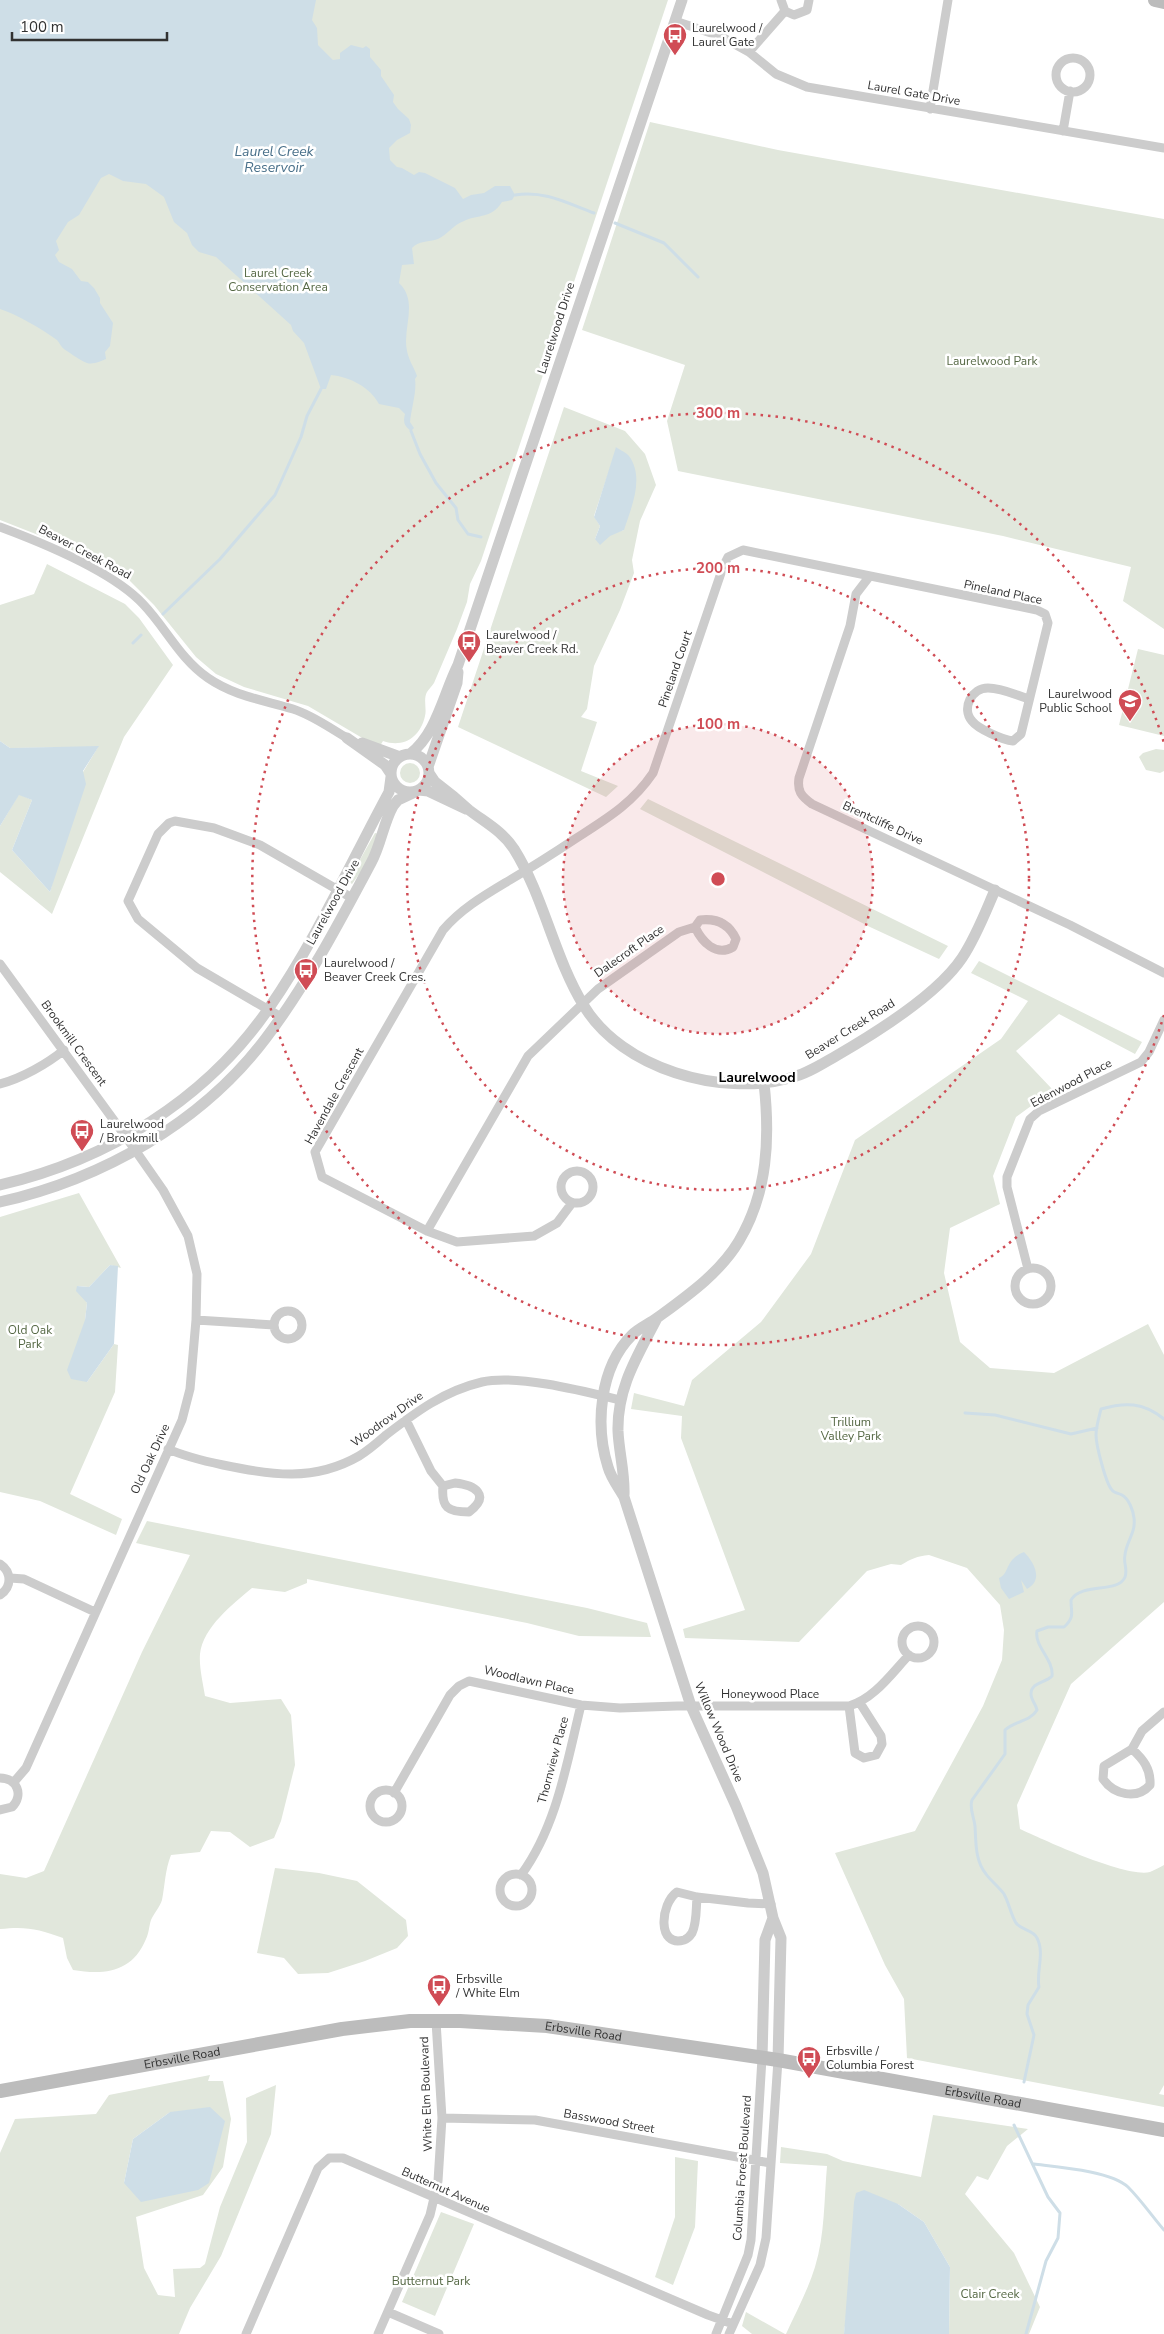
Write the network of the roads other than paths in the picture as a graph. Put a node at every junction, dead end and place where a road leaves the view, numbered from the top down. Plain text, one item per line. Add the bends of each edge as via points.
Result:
1 (682, 0) edge
2 (781, 0) edge
3 (809, 0) edge
4 (948, 0) edge
5 (1155, 0) edge
6 (1164, 2) edge
7 (785, 11) junction
8 (675, 21) junction
9 (749, 52) junction
10 (1070, 92) dead end
11 (930, 109) junction
12 (1063, 131) junction
13 (1164, 148) edge
14 (0, 527) edge
15 (869, 577) junction
16 (458, 665) junction
17 (1029, 699) junction
18 (347, 738) junction
19 (405, 755) junction
20 (429, 770) junction
21 (391, 776) junction
22 (417, 791) junction
23 (470, 810) junction
24 (526, 871) junction
25 (995, 890) junction
26 (337, 891) junction
27 (352, 898) junction
28 (695, 927) junction
29 (0, 964) edge
30 (1164, 973) edge
31 (582, 1004) junction
32 (269, 1009) junction
33 (281, 1016) junction
34 (1164, 1020) edge
35 (64, 1050) junction
36 (764, 1083) junction
37 (0, 1084) edge
38 (126, 1137) junction
39 (136, 1151) junction
40 (0, 1185) edge
41 (0, 1202) edge
42 (572, 1203) dead end
43 (428, 1231) junction
44 (1028, 1269) junction
45 (656, 1319) junction
46 (196, 1320) junction
47 (274, 1325) dead end
48 (603, 1396) junction
49 (620, 1400) junction
50 (406, 1420) junction
51 (168, 1449) junction
52 (443, 1486) junction
53 (624, 1497) junction
54 (0, 1564) edge
55 (10, 1578) junction
56 (0, 1595) edge
57 (95, 1612) junction
58 (909, 1655) dead end
59 (860, 1703) junction
60 (581, 1704) junction
61 (691, 1706) junction
62 (849, 1706) junction
63 (1164, 1712) edge
64 (1132, 1749) junction
65 (0, 1778) edge
66 (14, 1782) junction
67 (394, 1793) dead end
68 (0, 1810) edge
69 (521, 1875) dead end
70 (697, 1897) junction
71 (771, 1904) junction
72 (773, 1918) junction
73 (436, 2021) junction
74 (762, 2058) junction
75 (778, 2060) junction
76 (0, 2091) edge
77 (442, 2118) junction
78 (1164, 2130) edge
79 (756, 2160) junction
80 (770, 2163) junction
81 (434, 2198) junction
82 (388, 2312) junction
83 (721, 2321) junction
84 (733, 2324) junction
85 (246, 2334) edge
86 (378, 2334) edge
87 (439, 2334) edge
88 (716, 2334) edge
89 (730, 2334) edge

1 - 8 street, Laurelwood Drive
2 - 7 street
3 - 7 street via 803,13 794,16
4 - 11 street
5 - 6 main road
7 - 9 street
8 - 9 street, Laurel Gate Drive via 720,36
8 - 16 street, Laurelwood Drive
9 - 11 street, Laurel Gate Drive via 776,74 807,87
10 - 12 street
11 - 12 street, Laurel Gate Drive
12 - 13 street, Laurel Gate Drive
14 - 18 street, Beaver Creek Road via 123,586 144,604 185,657 218,685 255,700 295,710
15 - 17 street, Pineland Place via 1045,614 1048,623
15 - 24 street, Pineland Court via 743,550 728,557 653,773 644,787 623,807
15 - 25 street, Brentcliffe Drive via 856,594 850,626 797,787 812,804
16 - 19 street, Laurelwood Drive via 429,731 421,744
16 - 20 street, Laurelwood Drive via 457,683
17 - 17 street, Pineland Place via 1002,690 978,689 968,704 968,717 973,724 1013,741 1021,734
18 - 19 street, Beaver Creek Road
18 - 21 street, Beaver Creek Road via 385,766
19 - 20 street via 421,757
19 - 21 street via 393,764
20 - 22 street via 427,782
20 - 23 street, Beaver Creek Road via 435,782
21 - 22 street via 402,791
21 - 26 street, Laurelwood Drive via 389,792
22 - 23 street, Beaver Creek Road via 428,791
22 - 27 street, Laurelwood Drive via 398,800 388,814 378,848
23 - 24 street, Beaver Creek Road via 501,832
24 - 31 street, Beaver Creek Road
24 - 43 street, Havendale Crescent via 466,907 443,930 315,1152 322,1177
25 - 30 street, Brentcliffe Drive
25 - 36 street, Beaver Creek Road via 973,940 939,985 846,1050 814,1068 790,1078
26 - 27 street
26 - 32 street, Laurelwood Drive
26 - 32 street via 260,845 214,828 175,821 158,834 128,901 138,918 198,968
27 - 33 street, Laurelwood Drive
28 - 28 street, Dalecroft Place via 706,944 716,950 726,951 733,947 736,939 732,930 722,922 710,918 700,920
28 - 31 street, Dalecroft Place via 679,932 598,989
29 - 35 street, Brookmill Crescent
31 - 36 street, Beaver Creek Road via 591,1018 617,1041 650,1062 696,1079 730,1084
31 - 43 street via 528,1056
32 - 33 street
32 - 38 street, Laurelwood Drive via 232,1053 194,1090
33 - 39 street, Laurelwood Drive via 248,1060 210,1097
34 - 44 street, Edenwood Place via 1141,1062 1030,1119 1007,1177
35 - 37 street via 53,1059
35 - 38 street, Brookmill Crescent
36 - 45 street, Willow Wood Drive via 768,1122 766,1162 753,1213 723,1264
38 - 39 street, Old Oak Drive
38 - 40 street, Laurelwood Drive via 62,1168
39 - 41 street, Laurelwood Drive via 54,1188
39 - 46 street, Old Oak Drive via 163,1190 188,1236 197,1274
42 - 43 street, Havendale Crescent via 557,1223 534,1236 457,1242
44 - 44 street via 1016,1280 1017,1294 1024,1302 1036,1304 1049,1294 1050,1283 1042,1271
45 - 48 street, Willow Wood Drive via 632,1335 612,1368
45 - 49 street, Willow Wood Drive via 634,1361
46 - 47 street
46 - 51 street, Old Oak Drive via 190,1389 182,1420
48 - 49 street, Woodrow Drive
48 - 50 street, Woodrow Drive via 511,1379 484,1382 460,1388 432,1401
48 - 53 street, Willow Wood Drive via 602,1442 609,1470
49 - 53 street, Willow Wood Drive via 618,1432 625,1476
50 - 51 street, Woodrow Drive via 360,1455 344,1463 290,1475 182,1456
50 - 52 street via 431,1471
51 - 57 street, Old Oak Drive
52 - 52 street via 445,1506 456,1512 469,1512 478,1505 478,1490 470,1484
53 - 61 street, Willow Wood Drive
54 - 55 street
55 - 56 street via 8,1588
55 - 57 street via 24,1579
57 - 66 street, Old Oak Drive via 26,1768
58 - 59 street, Honeywood Place via 871,1696
59 - 62 street, Honeywood Place
59 - 62 street via 881,1736 882,1744 876,1755 864,1758 855,1752
60 - 61 street, Woodlawn Place via 620,1708
60 - 67 street, Woodlawn Place via 469,1681 450,1695
60 - 69 street, Thornview Place via 554,1809
61 - 62 street, Honeywood Place
61 - 71 street, Willow Wood Drive via 749,1836
63 - 64 street via 1142,1732
64 - 64 street via 1104,1766 1103,1779 1108,1786 1135,1795 1145,1791 1151,1779 1150,1770
65 - 66 street
66 - 68 street via 19,1792 16,1803 9,1809
70 - 70 street via 676,1892 669,1898 665,1907 664,1929 669,1938 677,1942 687,1939 693,1932
70 - 71 street
71 - 72 street, Willow Wood Drive
72 - 74 street, Willow Wood Drive via 765,1940
72 - 75 street, Willow Wood Drive via 781,1938
73 - 74 main road, Erbsville Road via 547,2026
73 - 76 main road, Erbsville Road via 342,2029
73 - 77 street, White Elm Boulevard
74 - 75 main road, Erbsville Road
74 - 79 street, Columbia Forest Boulevard
75 - 78 main road, Erbsville Road
75 - 80 street
77 - 79 street, Basswood Street via 535,2120
77 - 81 street, White Elm Boulevard
79 - 80 street, Basswood Street
79 - 83 street, Columbia Forest Boulevard via 748,2255
80 - 84 street via 766,2238 760,2265
81 - 82 street, White Elm Boulevard via 430,2215
81 - 83 street, Butternut Avenue
81 - 85 street, Butternut Avenue via 344,2158 329,2158 318,2168
82 - 86 street, White Elm Boulevard
82 - 87 street
83 - 84 street, Butternut Avenue
83 - 88 street, Columbia Forest Boulevard
84 - 89 street

